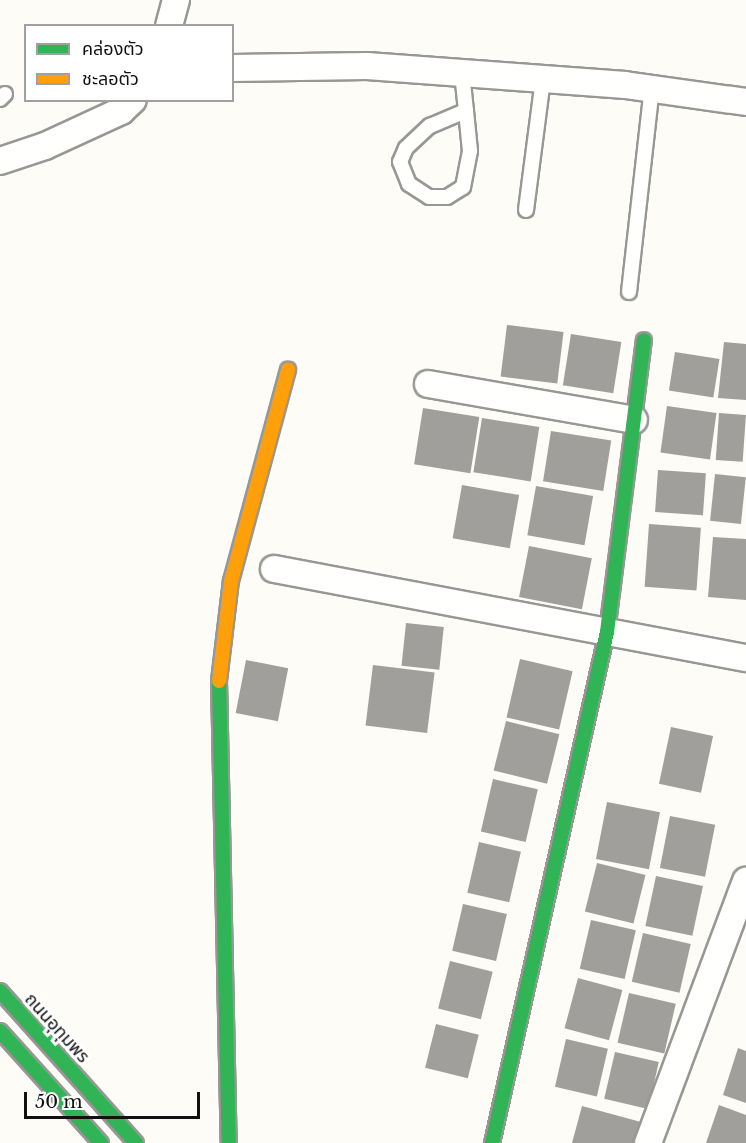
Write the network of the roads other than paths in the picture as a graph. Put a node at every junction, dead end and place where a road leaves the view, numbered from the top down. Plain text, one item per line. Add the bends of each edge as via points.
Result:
1 (176, 0) edge
2 (170, 24) edge
3 (234, 68) edge
4 (462, 73) junction
5 (543, 79) junction
6 (652, 88) junction
7 (131, 102) edge
8 (746, 102) edge
9 (466, 111) junction
10 (0, 161) edge
11 (526, 210) dead end
12 (629, 292) dead end
13 (644, 340) dead end
14 (288, 370) dead end
15 (428, 384) dead end
16 (634, 420) junction
17 (274, 569) dead end
18 (607, 632) junction
19 (746, 658) edge
20 (746, 883) edge
21 (0, 992) edge
22 (0, 1031) edge
23 (101, 1143) edge
24 (136, 1143) edge
25 (228, 1143) edge
26 (492, 1143) edge
27 (648, 1143) edge

1 - 2 street
3 - 4 street via 367,66
4 - 5 street
4 - 9 lane
5 - 6 street
5 - 11 lane
6 - 8 street
6 - 12 lane
7 - 10 street via 121,111
9 - 9 lane via 470,151 463,187 447,197 429,197 409,184 400,162 406,148 430,126
13 - 16 street
14 - 25 street via 231,581 219,676
15 - 16 street
16 - 18 street
17 - 18 street
18 - 19 street
18 - 26 street
20 - 27 street
21 - 24 street, ถนนอุทุมพร
22 - 23 street

